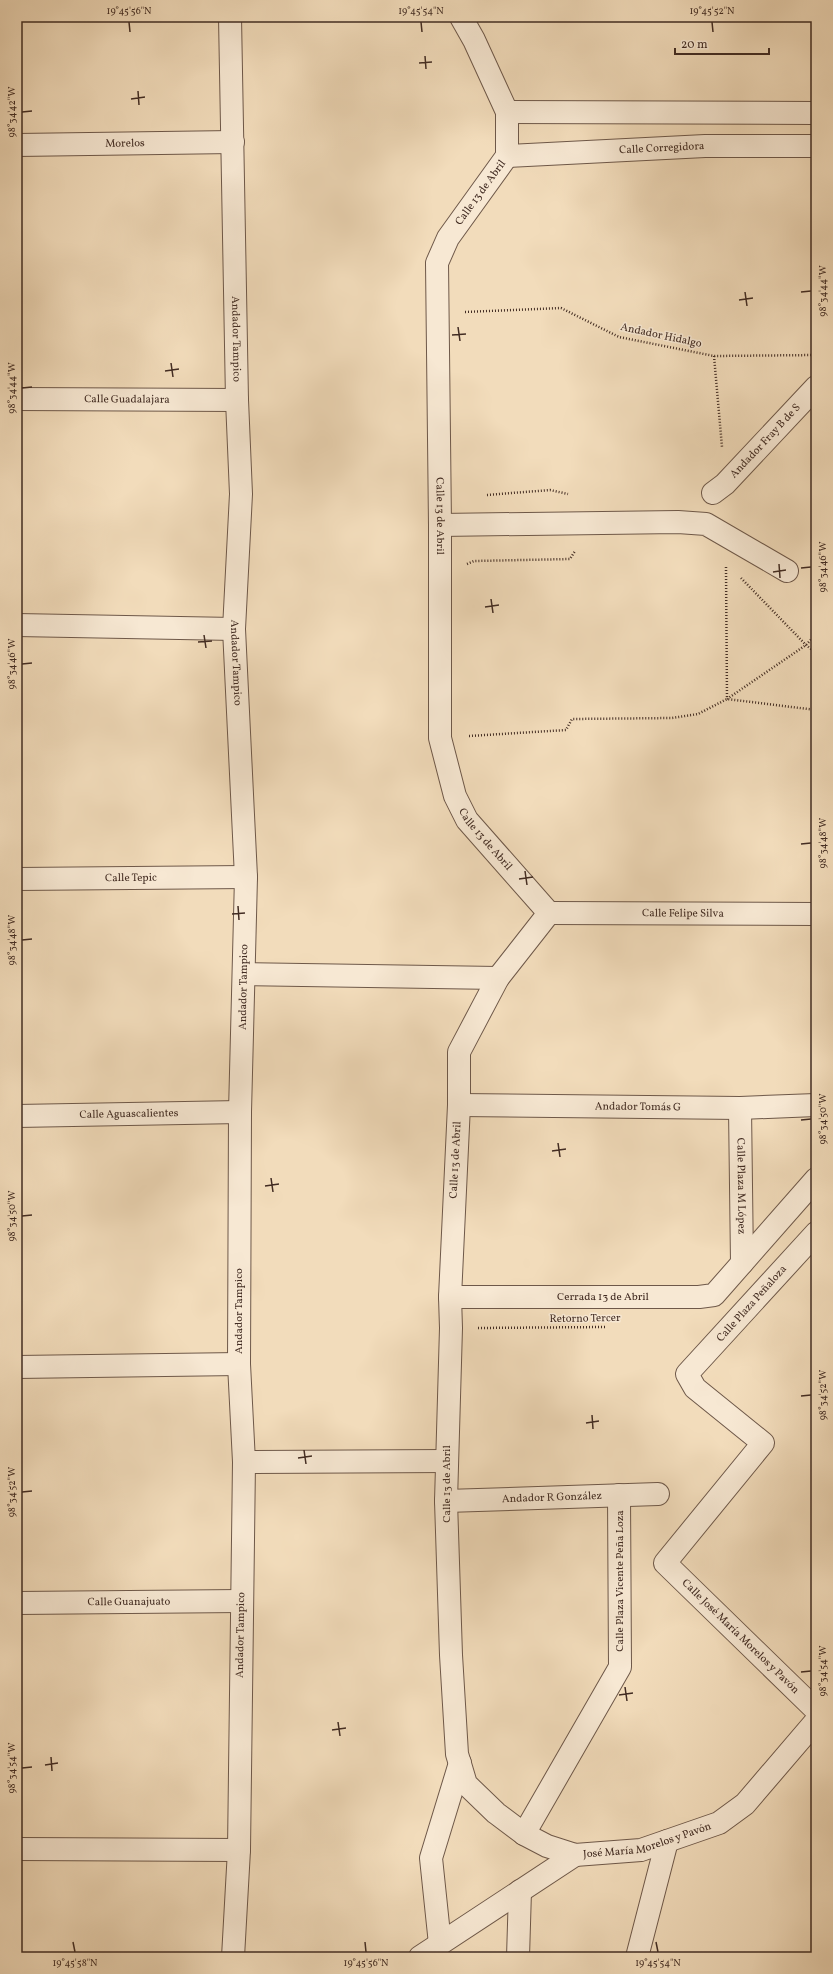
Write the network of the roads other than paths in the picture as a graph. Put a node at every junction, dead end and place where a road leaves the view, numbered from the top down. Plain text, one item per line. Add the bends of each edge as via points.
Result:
1 (230, 17) edge
2 (461, 17) edge
3 (507, 112) junction
4 (816, 113) edge
5 (233, 142) junction
6 (17, 145) edge
7 (816, 146) edge
8 (507, 156) junction
9 (816, 387) edge
10 (17, 399) edge
11 (237, 400) junction
12 (719, 488) road end
13 (440, 525) junction
14 (787, 571) dead end
15 (17, 625) edge
16 (234, 629) junction
17 (246, 877) junction
18 (17, 879) edge
19 (549, 914) junction
20 (816, 914) edge
21 (245, 974) junction
22 (498, 978) junction
23 (459, 1105) junction
24 (816, 1105) edge
25 (740, 1108) junction
26 (240, 1112) junction
27 (17, 1116) edge
28 (816, 1179) edge
29 (816, 1233) edge
30 (742, 1263) junction
31 (450, 1297) junction
32 (239, 1364) junction
33 (17, 1367) edge
34 (447, 1461) junction
35 (244, 1462) junction
36 (658, 1494) dead end
37 (619, 1495) junction
38 (446, 1501) junction
39 (665, 1563) joint
40 (241, 1601) junction
41 (17, 1603) edge
42 (450, 1655) joint
43 (816, 1710) edge
44 (816, 1720) edge
45 (460, 1762) junction
46 (524, 1834) junction
47 (666, 1841) junction
48 (17, 1849) edge
49 (239, 1850) junction
50 (575, 1855) junction
51 (520, 1891) junction
52 (440, 1944) junction
53 (233, 1957) edge
54 (420, 1957) edge
55 (518, 1957) edge
56 (637, 1957) edge

1 - 5 street, Andador Tampico
2 - 3 street, Calle 13 de Abril
3 - 4 street
3 - 8 street, Calle 13 de Abril
5 - 6 street, Morelos
5 - 11 street, Andador Tampico
7 - 8 street, Calle Corregidora via 705,146
8 - 13 street, Calle 13 de Abril via 448,238 436,263
9 - 12 street, Andador Fray B de S
10 - 11 street, Calle Guadalajara
11 - 16 street, Andador Tampico via 241,494
13 - 14 street via 678,522 706,524
13 - 19 street, Calle 13 de Abril via 440,738 455,796 467,820
15 - 16 street
16 - 17 street, Andador Tampico
17 - 18 street, Calle Tepic
17 - 21 street, Andador Tampico
19 - 20 street, Calle Felipe Silva
19 - 22 street, Calle 13 de Abril
21 - 22 street
21 - 26 street, Andador Tampico
22 - 23 street, Calle 13 de Abril via 459,1052
23 - 25 street, Andador Tomás G
23 - 31 street, Calle 13 de Abril
24 - 25 street, Andador Tomás G
25 - 30 street, Calle Plaza M López
26 - 27 street, Calle Aguascalientes
26 - 32 street, Andador Tampico
28 - 30 street, Cerrada 13 de Abril
29 - 39 street, Calle Plaza Peñaloza via 687,1374 695,1388 763,1443
30 - 31 street, Cerrada 13 de Abril via 714,1295 699,1297
31 - 34 street, Calle 13 de Abril
32 - 33 street
32 - 35 street, Andador Tampico
34 - 35 street
34 - 38 street, Calle 13 de Abril
35 - 40 street, Andador Tampico
36 - 37 street, Andador R González
37 - 38 street, Andador R González
37 - 46 street, Calle Plaza Vicente Peña Loza via 620,1667
38 - 42 street, Calle 13 de Abril
39 - 43 street, Calle José María Morelos y Pavón
40 - 41 street, Calle Guanajuato
40 - 49 street, Andador Tampico
42 - 45 street, José María Morelos y Pavón via 457,1754
44 - 47 street, José María Morelos y Pavón via 745,1804 719,1823
45 - 46 street, José María Morelos y Pavón via 466,1784 496,1813
45 - 52 street via 431,1858
46 - 50 street, José María Morelos y Pavón via 547,1846
47 - 50 street, José María Morelos y Pavón via 641,1850
47 - 56 street
48 - 49 street
49 - 53 street, Andador Tampico
50 - 51 street
51 - 52 street
51 - 55 street
52 - 54 street

